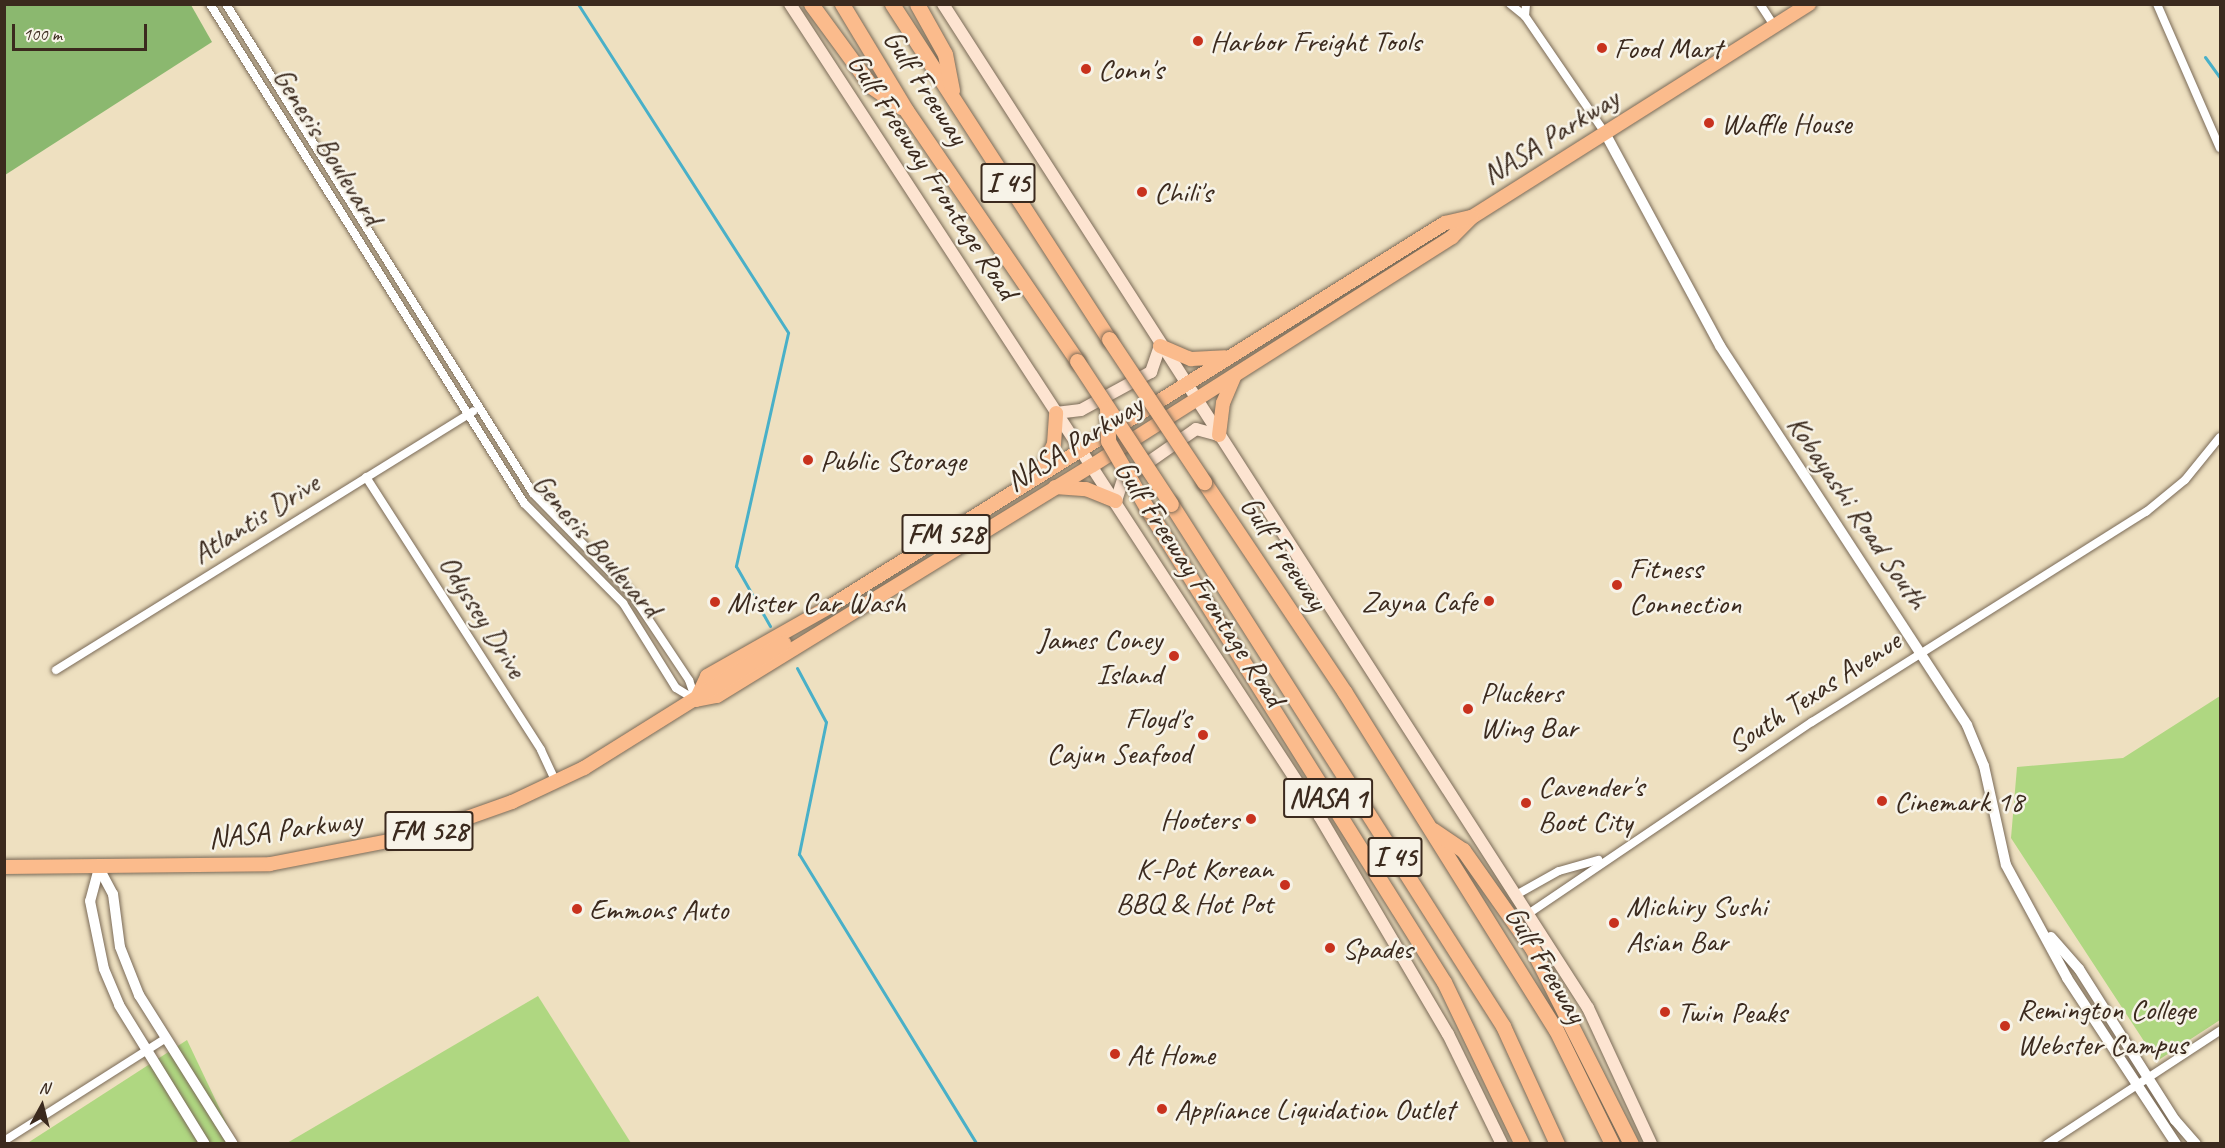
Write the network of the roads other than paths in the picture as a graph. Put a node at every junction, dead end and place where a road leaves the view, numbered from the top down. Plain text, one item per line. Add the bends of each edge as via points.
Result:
1 (210, 4) edge
2 (226, 4) edge
3 (790, 4) edge
4 (811, 4) edge
5 (842, 4) edge
6 (892, 4) edge
7 (917, 4) edge
8 (942, 4) edge
9 (1510, 4) edge
10 (1526, 4) edge
11 (1760, 4) edge
12 (1809, 4) edge
13 (2157, 4) edge
14 (1525, 16) junction
15 (1775, 27) junction
16 (953, 99) junction
17 (906, 110) junction
18 (1605, 133) junction
19 (2220, 148) edge
20 (324, 159) junction
21 (312, 166) junction
22 (1472, 217) junction
23 (401, 282) junction
24 (390, 289) junction
25 (1160, 346) junction
26 (1227, 357) junction
27 (1235, 375) junction
28 (1185, 384) junction
29 (1195, 400) junction
30 (479, 407) junction
31 (1107, 408) junction
32 (469, 413) junction
33 (1056, 413) junction
34 (1219, 435) junction
35 (2220, 437) edge
36 (1083, 449) junction
37 (1093, 465) junction
38 (366, 477) junction
39 (1038, 477) junction
40 (1055, 487) junction
41 (1116, 501) junction
42 (829, 607) junction
43 (839, 623) junction
44 (1922, 651) junction
45 (56, 670) dead end
46 (696, 700) junction
47 (556, 782) junction
48 (1427, 826) junction
49 (1604, 858) junction
50 (4, 867) edge
51 (99, 868) junction
52 (1516, 895) junction
53 (1528, 914) junction
54 (2043, 928) junction
55 (2220, 1031) edge
56 (166, 1038) junction
57 (148, 1051) junction
58 (2150, 1081) junction
59 (2137, 1089) junction
60 (4, 1141) edge
61 (205, 1143) edge
62 (233, 1143) edge
63 (1502, 1143) edge
64 (1522, 1143) edge
65 (1557, 1143) edge
66 (1612, 1143) edge
67 (1631, 1143) edge
68 (1651, 1143) edge
69 (2047, 1143) edge
70 (2176, 1143) edge
71 (2196, 1143) edge

1 - 21 street, Genesis Boulevard
2 - 20 street, Genesis Boulevard
3 - 33 main road, Gulf Freeway Frontage Road
4 - 17 highway via 871,86
5 - 17 highway, Gulf Freeway / I 45
6 - 16 highway, Gulf Freeway / I 45
7 - 16 highway via 945,54
8 - 25 main road
9 - 14 street
10 - 14 street
11 - 15 street
12 - 15 main road, NASA Parkway
13 - 19 street
14 - 18 street
15 - 18 main road, NASA Parkway
16 - 48 highway, Gulf Freeway / I 45, bridge
17 - 31 highway, Gulf Freeway / I 45, bridge
18 - 22 main road, NASA Parkway
18 - 44 street, Kobayashi Road South via 1720,346
20 - 21 street
20 - 23 street, Genesis Boulevard
21 - 24 street, Genesis Boulevard
22 - 26 main road, NASA Parkway via 1445,223
22 - 27 main road, NASA Parkway via 1452,237
23 - 24 street
23 - 30 street, Genesis Boulevard
24 - 32 street, Genesis Boulevard
25 - 26 main road via 1191,359
25 - 28 main road
25 - 33 main road via 1151,372 1081,410
26 - 28 main road, NASA Parkway
27 - 29 main road, NASA Parkway
27 - 34 main road via 1223,403
28 - 29 main road
28 - 36 main road, NASA Parkway / FM 528
29 - 34 main road
29 - 37 main road, NASA Parkway / FM 528
30 - 32 street, Atlantis Drive
30 - 46 street, Genesis Boulevard via 544,508 637,601
31 - 64 highway, NASA 1, bridge via 1107,441 1444,982
31 - 65 highway, Gulf Freeway / I 45, bridge via 1503,1026
32 - 38 street, Atlantis Drive
32 - 46 street, Genesis Boulevard via 534,517 623,603 676,688
33 - 36 main road, Gulf Freeway Frontage Road
33 - 39 main road via 1054,444
34 - 41 main road via 1196,429 1123,480
34 - 52 main road
35 - 44 street, South Texas Avenue via 2185,480 2146,512
36 - 37 main road, Gulf Freeway Frontage Road
36 - 39 main road, NASA Parkway / FM 528
37 - 40 main road, NASA Parkway / FM 528
37 - 41 main road, Gulf Freeway Frontage Road
38 - 45 street, Atlantis Drive
38 - 47 street, Odyssey Drive via 541,750
39 - 42 main road, NASA Parkway / FM 528
40 - 41 main road via 1086,489
40 - 43 main road, NASA Parkway / FM 528
41 - 63 main road, Gulf Freeway Frontage Road via 1405,957
42 - 43 main road
42 - 46 main road, NASA Parkway / FM 528 via 708,676
43 - 46 main road, NASA Parkway / FM 528 via 717,696
44 - 49 street, South Texas Avenue
44 - 54 street, Kobayashi Road South via 1975,741 2006,865
46 - 47 main road, NASA Parkway / FM 528
47 - 51 main road, NASA Parkway / FM 528 via 466,820 343,854 253,866
48 - 66 highway, Gulf Freeway / I 45 via 1556,1030
48 - 67 highway via 1463,850 1532,948
49 - 52 street, South Texas Avenue via 1559,871
49 - 53 street, South Texas Avenue
50 - 51 main road, FM 528
51 - 56 street via 113,894 115,925 129,974
51 - 57 street via 90,901 99,952 119,1005
52 - 53 main road
53 - 68 main road via 1588,1008
54 - 58 street, Kobayashi Road South via 2079,969
54 - 59 street, Kobayashi Road South via 2067,978
55 - 58 street
56 - 57 street
56 - 62 street
57 - 60 street
57 - 61 street
58 - 59 street
58 - 71 street, Kobayashi Road South
59 - 69 street
59 - 70 street, Kobayashi Road South

